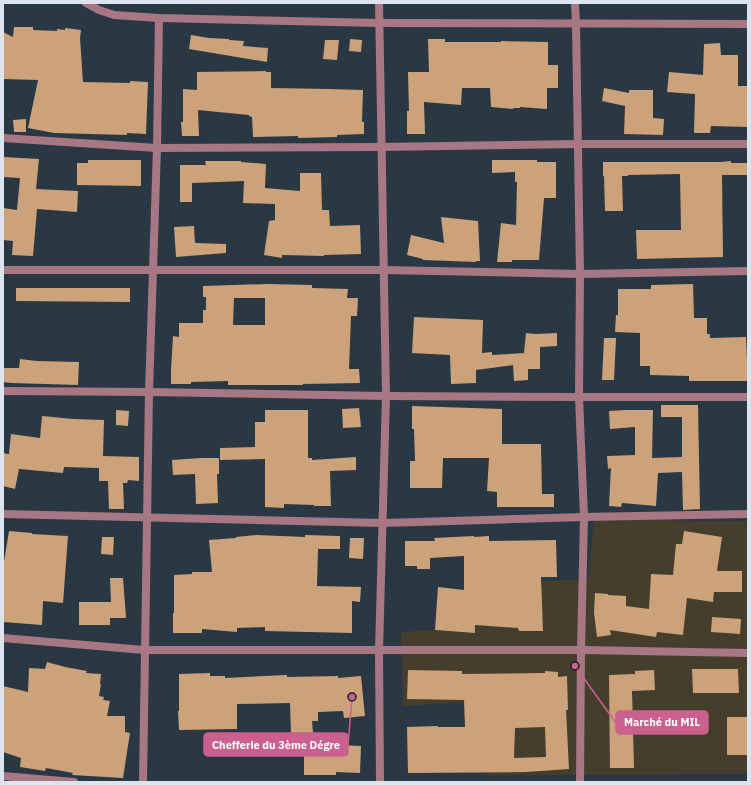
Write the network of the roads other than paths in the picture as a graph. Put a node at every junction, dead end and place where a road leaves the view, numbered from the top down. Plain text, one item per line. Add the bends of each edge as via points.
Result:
1 (86, 3) edge
2 (379, 3) edge
3 (575, 3) edge
4 (159, 18) junction
5 (379, 23) junction
6 (576, 24) junction
7 (748, 24) edge
8 (3, 138) edge
9 (578, 144) junction
10 (748, 144) edge
11 (381, 147) junction
12 (157, 148) junction
13 (3, 270) edge
14 (153, 270) junction
15 (383, 270) junction
16 (748, 272) edge
17 (580, 274) junction
18 (3, 391) edge
19 (149, 392) junction
20 (386, 396) junction
21 (579, 397) junction
22 (748, 397) edge
23 (3, 514) edge
24 (748, 514) edge
25 (147, 517) junction
26 (584, 517) junction
27 (383, 523) junction
28 (3, 638) edge
29 (144, 650) junction
30 (581, 650) junction
31 (379, 651) junction
32 (748, 654) edge
33 (3, 776) edge
34 (74, 782) edge
35 (143, 782) edge
36 (380, 782) edge
37 (580, 782) edge

1 - 4 street via 114,15
2 - 5 street
3 - 6 street
4 - 5 street
4 - 12 street
5 - 6 street
5 - 11 street
6 - 7 street
6 - 9 street
8 - 12 street
9 - 10 street
9 - 11 street
9 - 17 street
11 - 12 street
11 - 15 street
12 - 14 street
13 - 14 street
14 - 15 street
14 - 19 street
15 - 17 street
15 - 20 street
16 - 17 street
17 - 21 street
18 - 19 street
19 - 20 street
19 - 25 street
20 - 21 street
20 - 27 street
21 - 22 street
21 - 26 street
23 - 25 street
24 - 26 street
25 - 27 street
25 - 29 street
26 - 27 street
26 - 30 street
27 - 31 street
28 - 29 street
29 - 31 street
29 - 35 street
30 - 31 street
30 - 32 street
30 - 37 street
31 - 36 street
33 - 34 street

